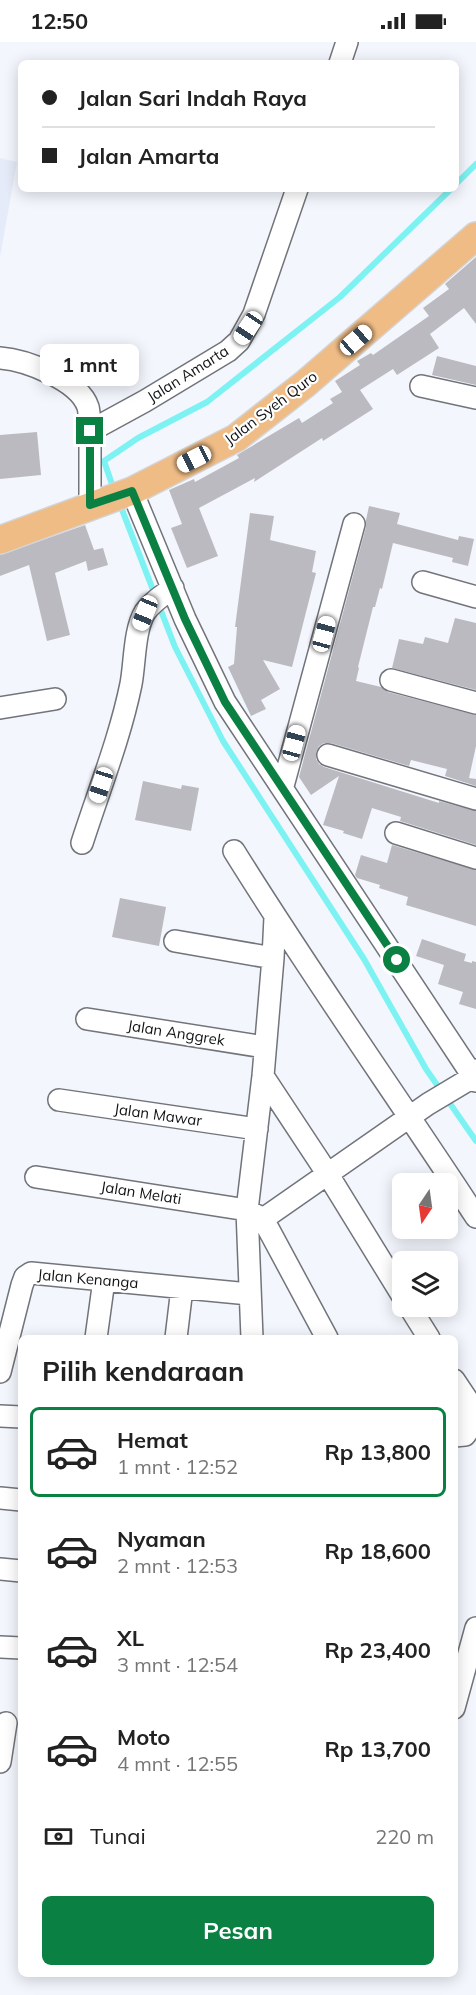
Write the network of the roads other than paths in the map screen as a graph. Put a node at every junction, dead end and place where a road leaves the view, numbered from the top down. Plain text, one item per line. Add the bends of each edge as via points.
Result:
1 (347, 42) edge
2 (341, 60) edge
3 (296, 192) edge
4 (476, 236) edge
5 (0, 358) edge
6 (422, 386) dead end
7 (476, 398) edge
8 (90, 431) junction
9 (130, 491) junction
10 (95, 504) junction
11 (354, 524) dead end
12 (0, 540) edge
13 (423, 582) dead end
14 (162, 596) junction
15 (476, 597) edge
16 (391, 680) dead end
17 (55, 699) dead end
18 (476, 703) edge
19 (0, 708) edge
20 (328, 754) dead end
21 (282, 786) junction
22 (476, 799) edge
23 (396, 833) dead end
24 (82, 843) dead end
25 (234, 851) dead end
26 (476, 858) edge
27 (275, 917) junction
28 (175, 941) dead end
29 (273, 958) junction
30 (87, 1019) dead end
31 (264, 1047) junction
32 (263, 1076) junction
33 (472, 1078) edge
34 (59, 1100) dead end
35 (410, 1116) junction
36 (257, 1129) junction
37 (327, 1173) junction
38 (36, 1178) dead end
39 (255, 1214) junction
40 (476, 1217) edge
41 (392, 1279) edge
42 (105, 1280) junction
43 (182, 1288) junction
44 (249, 1294) junction
45 (416, 1317) edge
46 (96, 1335) edge
47 (176, 1335) edge
48 (252, 1335) edge
49 (325, 1335) edge
50 (427, 1335) edge
51 (0, 1372) edge
52 (458, 1384) edge
53 (472, 1399) edge
54 (0, 1416) edge
55 (18, 1417) edge
56 (465, 1439) edge
57 (0, 1498) edge
58 (18, 1500) edge
59 (0, 1569) edge
60 (18, 1570) edge
61 (476, 1628) edge
62 (0, 1647) edge
63 (18, 1648) edge
64 (458, 1693) edge
65 (9, 1724) edge
66 (0, 1762) edge

1 - 2 street
3 - 8 street, Jalan Amarta via 254,314 239,341 154,396
4 - 9 main road, Jalan Syeh Quro via 305,384 236,438
5 - 8 street via 54,374 81,395 88,407
6 - 7 street
8 - 10 street
9 - 10 main road, Jalan Syeh Quro
9 - 14 street
10 - 12 main road, Jalan Syeh Quro
11 - 21 street
13 - 15 street
14 - 21 street via 185,619 225,702
14 - 24 street via 145,613 140,625 131,685 118,734
16 - 18 street
17 - 19 street
20 - 22 street
21 - 33 street
23 - 26 street
25 - 27 street
27 - 29 street
27 - 35 street
28 - 29 street
29 - 31 street
30 - 31 street, Jalan Anggrek
31 - 32 street
32 - 36 street
32 - 37 street
33 - 35 street
34 - 36 street, Jalan Mawar
35 - 37 street
35 - 40 street
36 - 39 street
37 - 39 street
37 - 41 street
38 - 39 street, Jalan Melati
39 - 44 street
39 - 49 street
42 - 43 street, Jalan Kenanga
42 - 46 street
42 - 51 street, Jalan Kenanga via 31,1273 25,1277
43 - 44 street, Jalan Kenanga
43 - 47 street
44 - 48 street
45 - 50 street
52 - 53 street
53 - 56 street
54 - 55 street
57 - 58 street
59 - 60 street
61 - 64 street
62 - 63 street
65 - 66 street

